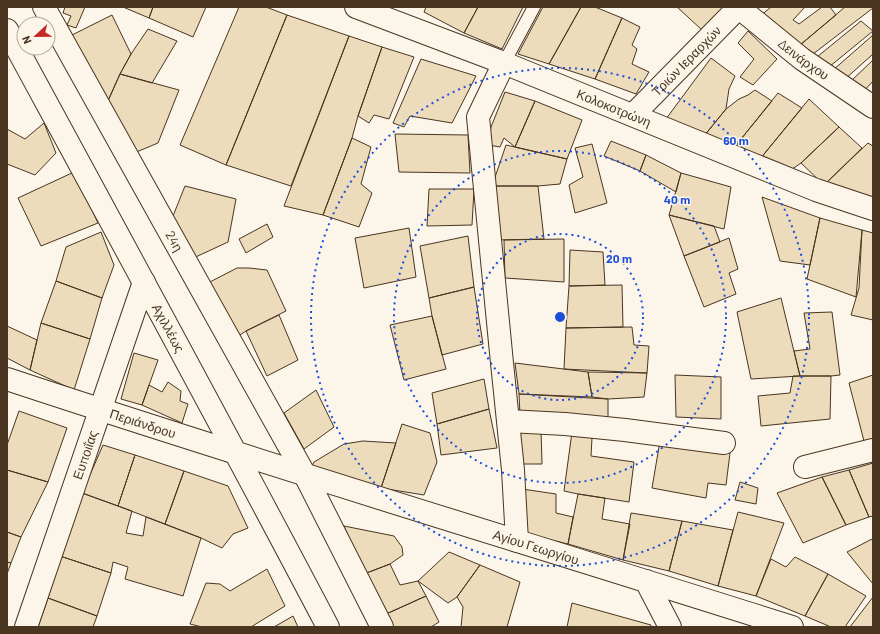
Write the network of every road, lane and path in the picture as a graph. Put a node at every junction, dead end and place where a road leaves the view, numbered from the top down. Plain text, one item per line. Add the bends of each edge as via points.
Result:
1 (44, 7) edge
2 (356, 7) edge
3 (534, 7) edge
4 (738, 7) edge
5 (7, 30) edge
6 (504, 63) junction
7 (873, 107) edge
8 (633, 115) junction
9 (873, 209) edge
10 (144, 282) junction
11 (7, 379) edge
12 (101, 410) junction
13 (508, 421) junction
14 (724, 443) dead end
15 (873, 450) edge
16 (236, 453) junction
17 (805, 467) dead end
18 (280, 468) joint
19 (305, 475) junction
20 (517, 541) junction
21 (646, 581) junction
22 (26, 627) edge
23 (328, 627) edge
24 (382, 627) edge
25 (670, 627) edge
26 (792, 627) edge

1 - 19 street, 24η
2 - 6 street, Κολοκοτρώνη
3 - 6 lane
4 - 7 street, Δεινάρχου via 802,59
4 - 8 street, Τριών Ιεραρχών
5 - 10 street, Αχιλλέως
6 - 8 street, Κολοκοτρώνη
6 - 13 street via 478,117
8 - 9 street, Κολοκοτρώνη via 816,190
10 - 12 street, Ευποιΐας
10 - 16 street, Αχιλλέως
11 - 12 street, Περιάνδρου
12 - 16 street, Περιάνδρου
12 - 22 street, Ευποιΐας
13 - 14 street via 618,429
13 - 20 street
15 - 17 street
16 - 18 street, Περιάνδρου
16 - 23 street, Αχιλλέως
18 - 19 street, Αγίου Γεωργίου
19 - 20 street, Αγίου Γεωργίου
19 - 24 street
20 - 21 street, Αγίου Γεωργίου
21 - 25 street
21 - 26 street, Αγίου Γεωργίου

